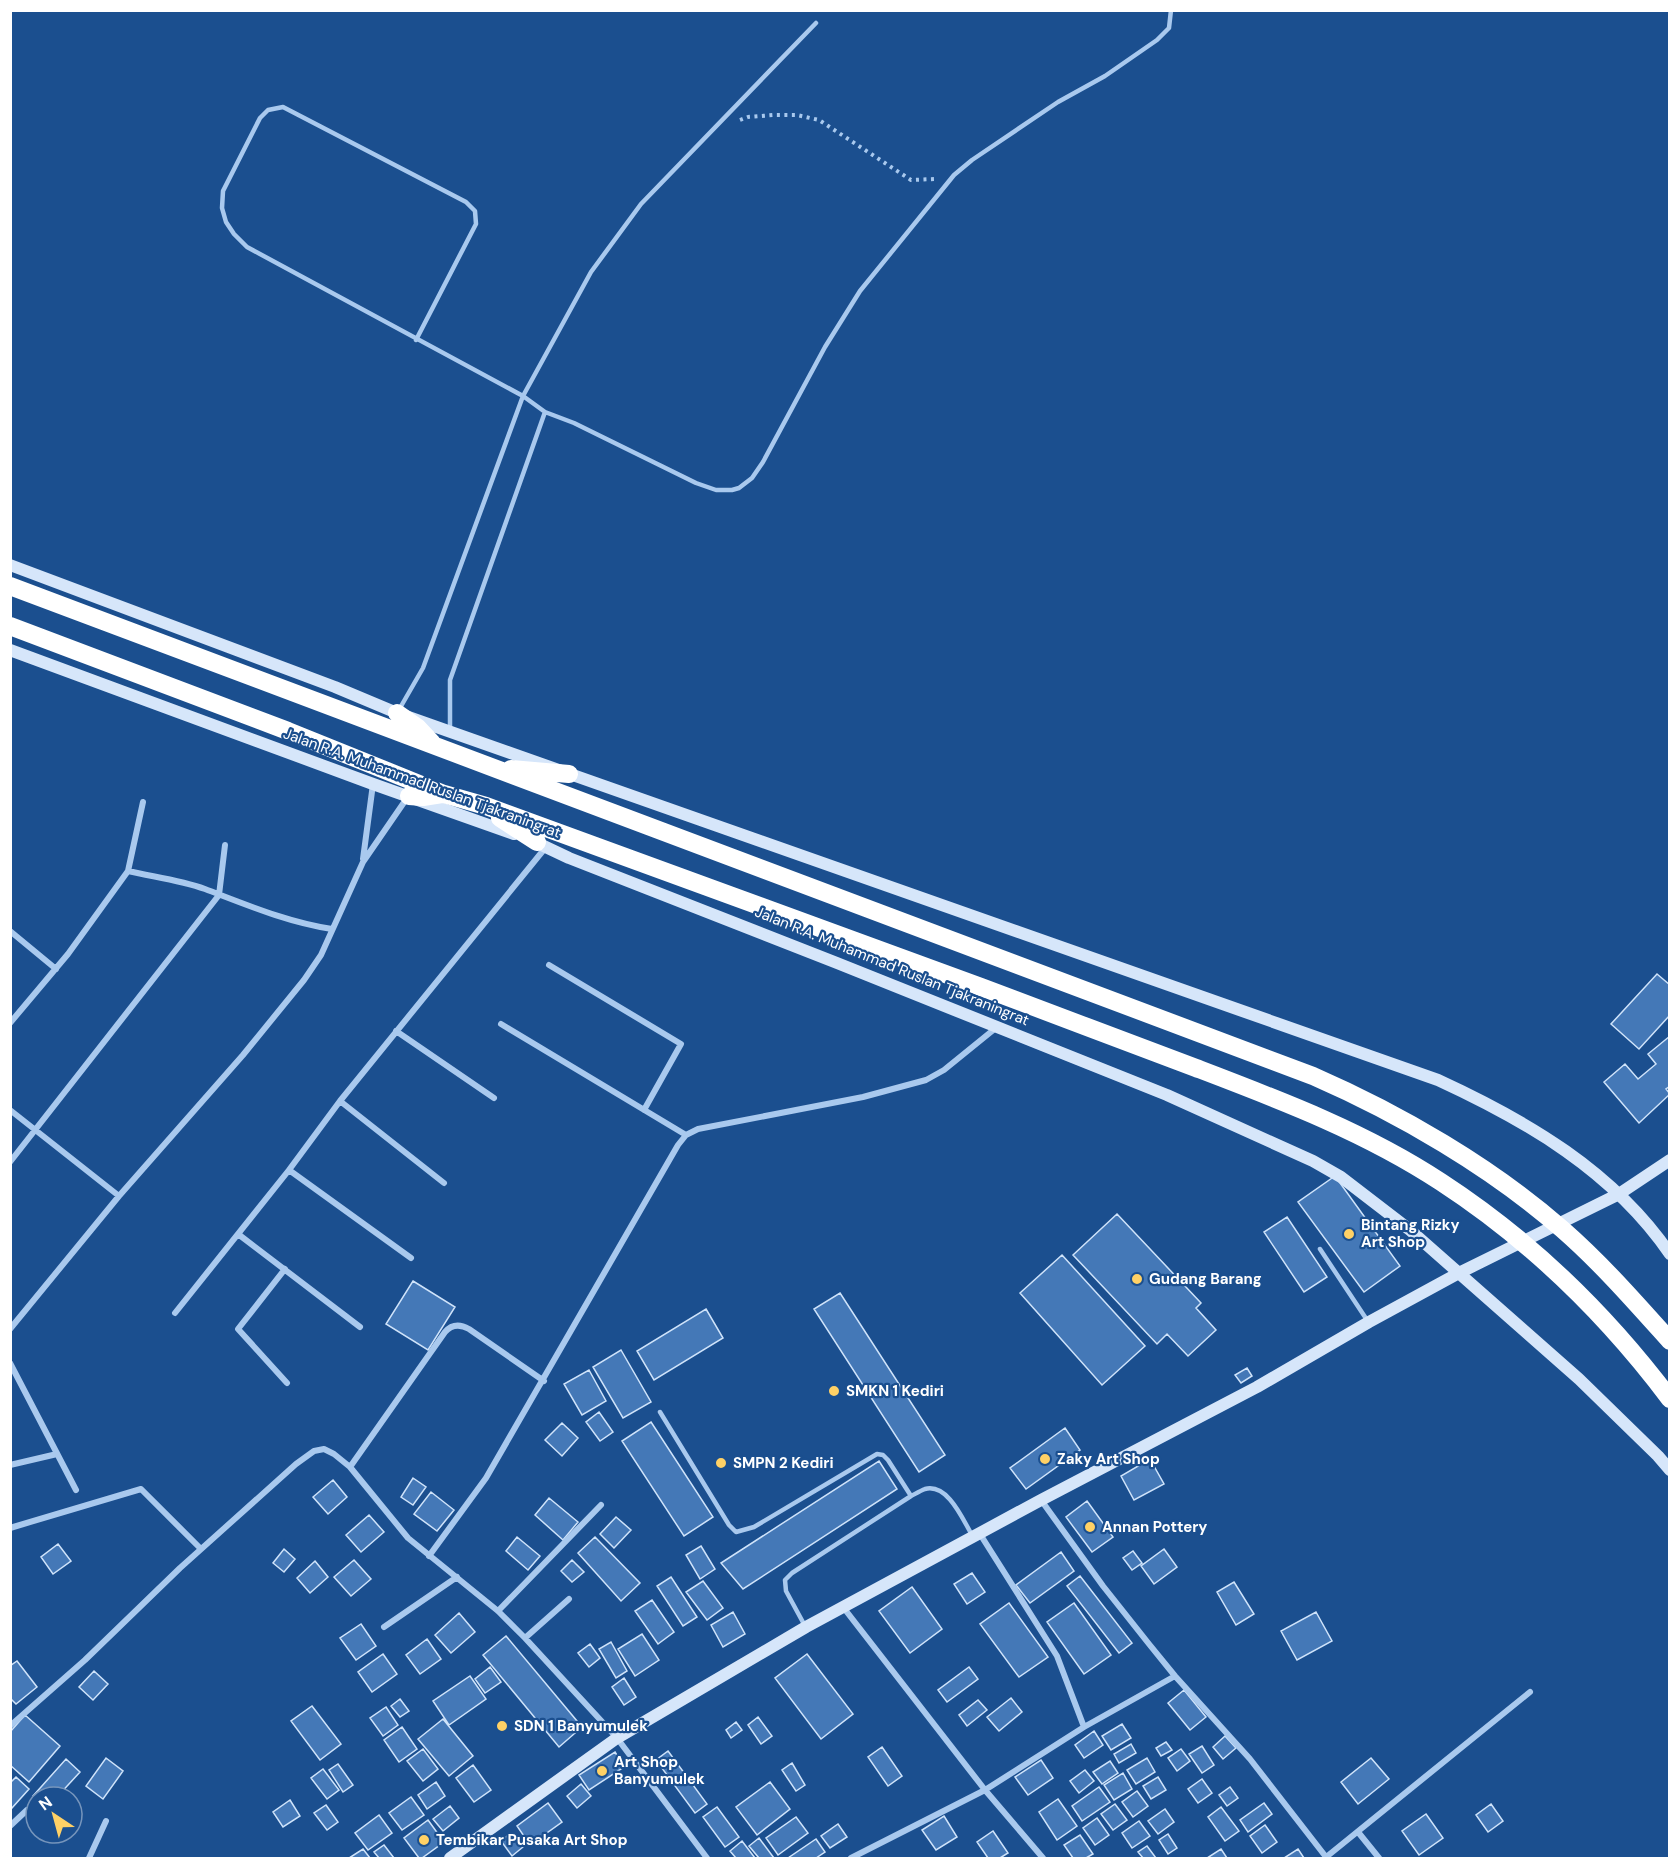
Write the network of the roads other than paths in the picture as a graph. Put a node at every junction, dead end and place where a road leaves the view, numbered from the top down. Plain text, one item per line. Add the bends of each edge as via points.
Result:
1 (1171, 10) edge
2 (816, 23) dead end
3 (416, 339) junction
4 (523, 396) junction
5 (545, 412) junction
6 (10, 565) edge
7 (10, 586) edge
8 (10, 626) edge
9 (10, 650) edge
10 (397, 713) junction
11 (450, 732) junction
12 (437, 748) junction
13 (494, 768) junction
14 (569, 774) junction
15 (373, 784) junction
16 (444, 794) junction
17 (409, 796) junction
18 (143, 802) dead end
19 (486, 806) junction
20 (541, 844) junction
21 (225, 845) dead end
22 (363, 862) junction
23 (128, 871) junction
24 (219, 895) junction
25 (332, 929) junction
26 (10, 931) edge
27 (549, 965) dead end
28 (56, 969) junction
29 (10, 1023) edge
30 (501, 1024) dead end
31 (997, 1027) junction
32 (396, 1031) junction
33 (494, 1098) dead end
34 (340, 1101) junction
35 (10, 1110) edge
36 (644, 1110) junction
37 (36, 1130) junction
38 (686, 1135) junction
39 (1670, 1160) edge
40 (10, 1162) edge
41 (289, 1170) junction
42 (444, 1182) dead end
43 (1619, 1194) junction
44 (120, 1196) junction
45 (238, 1234) junction
46 (1320, 1249) dead end
47 (1670, 1254) edge
48 (411, 1258) dead end
49 (285, 1269) junction
50 (1459, 1273) junction
51 (175, 1313) dead end
52 (1369, 1322) junction
53 (360, 1327) dead end
54 (10, 1329) edge
55 (1670, 1341) edge
56 (10, 1363) edge
57 (544, 1381) junction
58 (287, 1383) dead end
59 (1670, 1399) edge
60 (660, 1412) dead end
61 (57, 1454) junction
62 (10, 1465) edge
63 (350, 1467) junction
64 (1670, 1470) edge
65 (76, 1490) dead end
66 (911, 1496) junction
67 (1041, 1500) junction
68 (601, 1505) dead end
69 (10, 1527) edge
70 (976, 1536) junction
71 (201, 1549) junction
72 (429, 1556) junction
73 (457, 1577) junction
74 (569, 1599) dead end
75 (843, 1607) junction
76 (498, 1611) junction
77 (384, 1627) dead end
78 (806, 1627) junction
79 (525, 1638) junction
80 (1175, 1676) junction
81 (1530, 1692) dead end
82 (10, 1726) edge
83 (1084, 1727) junction
84 (617, 1738) junction
85 (985, 1790) junction
86 (24, 1813) edge
87 (106, 1821) dead end
88 (10, 1826) edge
89 (1358, 1832) junction
90 (89, 1858) edge
91 (450, 1858) edge
92 (707, 1858) edge
93 (851, 1858) edge
94 (1043, 1858) edge
95 (1325, 1858) edge
96 (1379, 1858) edge

1 - 5 lane via 1169,28 1157,40 954,175 860,291 804,382 763,462 739,488 716,490 696,483
2 - 4 lane via 641,204 591,272
3 - 3 lane via 247,247 226,222 223,191 260,118 268,110 283,107 466,202 475,211 476,224
3 - 4 lane
4 - 5 lane
4 - 10 lane via 423,668
5 - 11 lane via 450,680
6 - 10 street
7 - 12 highway
8 - 16 highway, Jalan R.A. Muhammad Ruslan Tjakraningrat
9 - 15 street, Jalan R.A. Muhammad Ruslan Tjakraningrat
10 - 11 street
10 - 12 highway
11 - 14 street
12 - 13 highway
13 - 14 highway
13 - 55 highway via 1364,1098 1426,1133 1563,1229
14 - 43 street via 1438,1080 1519,1119 1579,1160
15 - 17 street, Jalan R.A. Muhammad Ruslan Tjakraningrat
15 - 22 street
16 - 17 highway
16 - 19 highway, Jalan R.A. Muhammad Ruslan Tjakraningrat
17 - 20 street, Jalan R.A. Muhammad Ruslan Tjakraningrat
17 - 22 street
18 - 23 street
19 - 20 highway
19 - 59 highway, Jalan R.A. Muhammad Ruslan Tjakraningrat via 1302,1108 1373,1143 1440,1182 1534,1252 1581,1294
20 - 31 street, Jalan R.A. Muhammad Ruslan Tjakraningrat
20 - 32 street
21 - 24 street
22 - 25 street
23 - 24 street
23 - 28 street
24 - 25 street via 280,918
24 - 37 street
25 - 44 street via 321,955 283,1006
26 - 28 street
27 - 36 street via 681,1044
28 - 29 street
30 - 36 street
31 - 38 street via 926,1080
31 - 50 street, Jalan R.A. Muhammad Ruslan Tjakraningrat via 1167,1095 1313,1161 1367,1196
32 - 33 street
32 - 34 street
34 - 41 street
34 - 42 street
35 - 37 street
36 - 38 street
37 - 40 street
37 - 44 street
38 - 57 street
39 - 43 street
41 - 45 street
41 - 48 street
43 - 47 street
43 - 50 street
44 - 54 street
45 - 49 street
45 - 51 street
46 - 52 lane
49 - 53 street
49 - 58 street via 238,1329
50 - 52 street
50 - 64 street, Jalan R.A. Muhammad Ruslan Tjakraningrat via 1579,1379
52 - 67 street via 1257,1387
56 - 61 street
57 - 63 street via 469,1329 452,1326
57 - 72 street via 486,1478
60 - 66 lane via 736,1532 754,1527 877,1454 888,1460
61 - 62 street
61 - 65 street
63 - 71 street via 330,1451 314,1451
63 - 72 street via 400,1530
66 - 70 lane via 932,1489 946,1496
66 - 78 lane via 785,1580 786,1591
67 - 70 street
67 - 80 street
68 - 76 street
69 - 71 street via 141,1489
70 - 75 street
70 - 83 street via 1057,1656
71 - 82 street via 86,1660
72 - 73 street
73 - 76 street
73 - 77 street
74 - 79 street
75 - 78 street
75 - 85 street
76 - 79 street
78 - 84 street
79 - 84 street
80 - 83 street
80 - 95 street via 1250,1759
81 - 89 street
83 - 85 street
84 - 91 street
84 - 92 street
85 - 93 street
85 - 94 street
86 - 88 street
87 - 90 street
89 - 95 street
89 - 96 street

